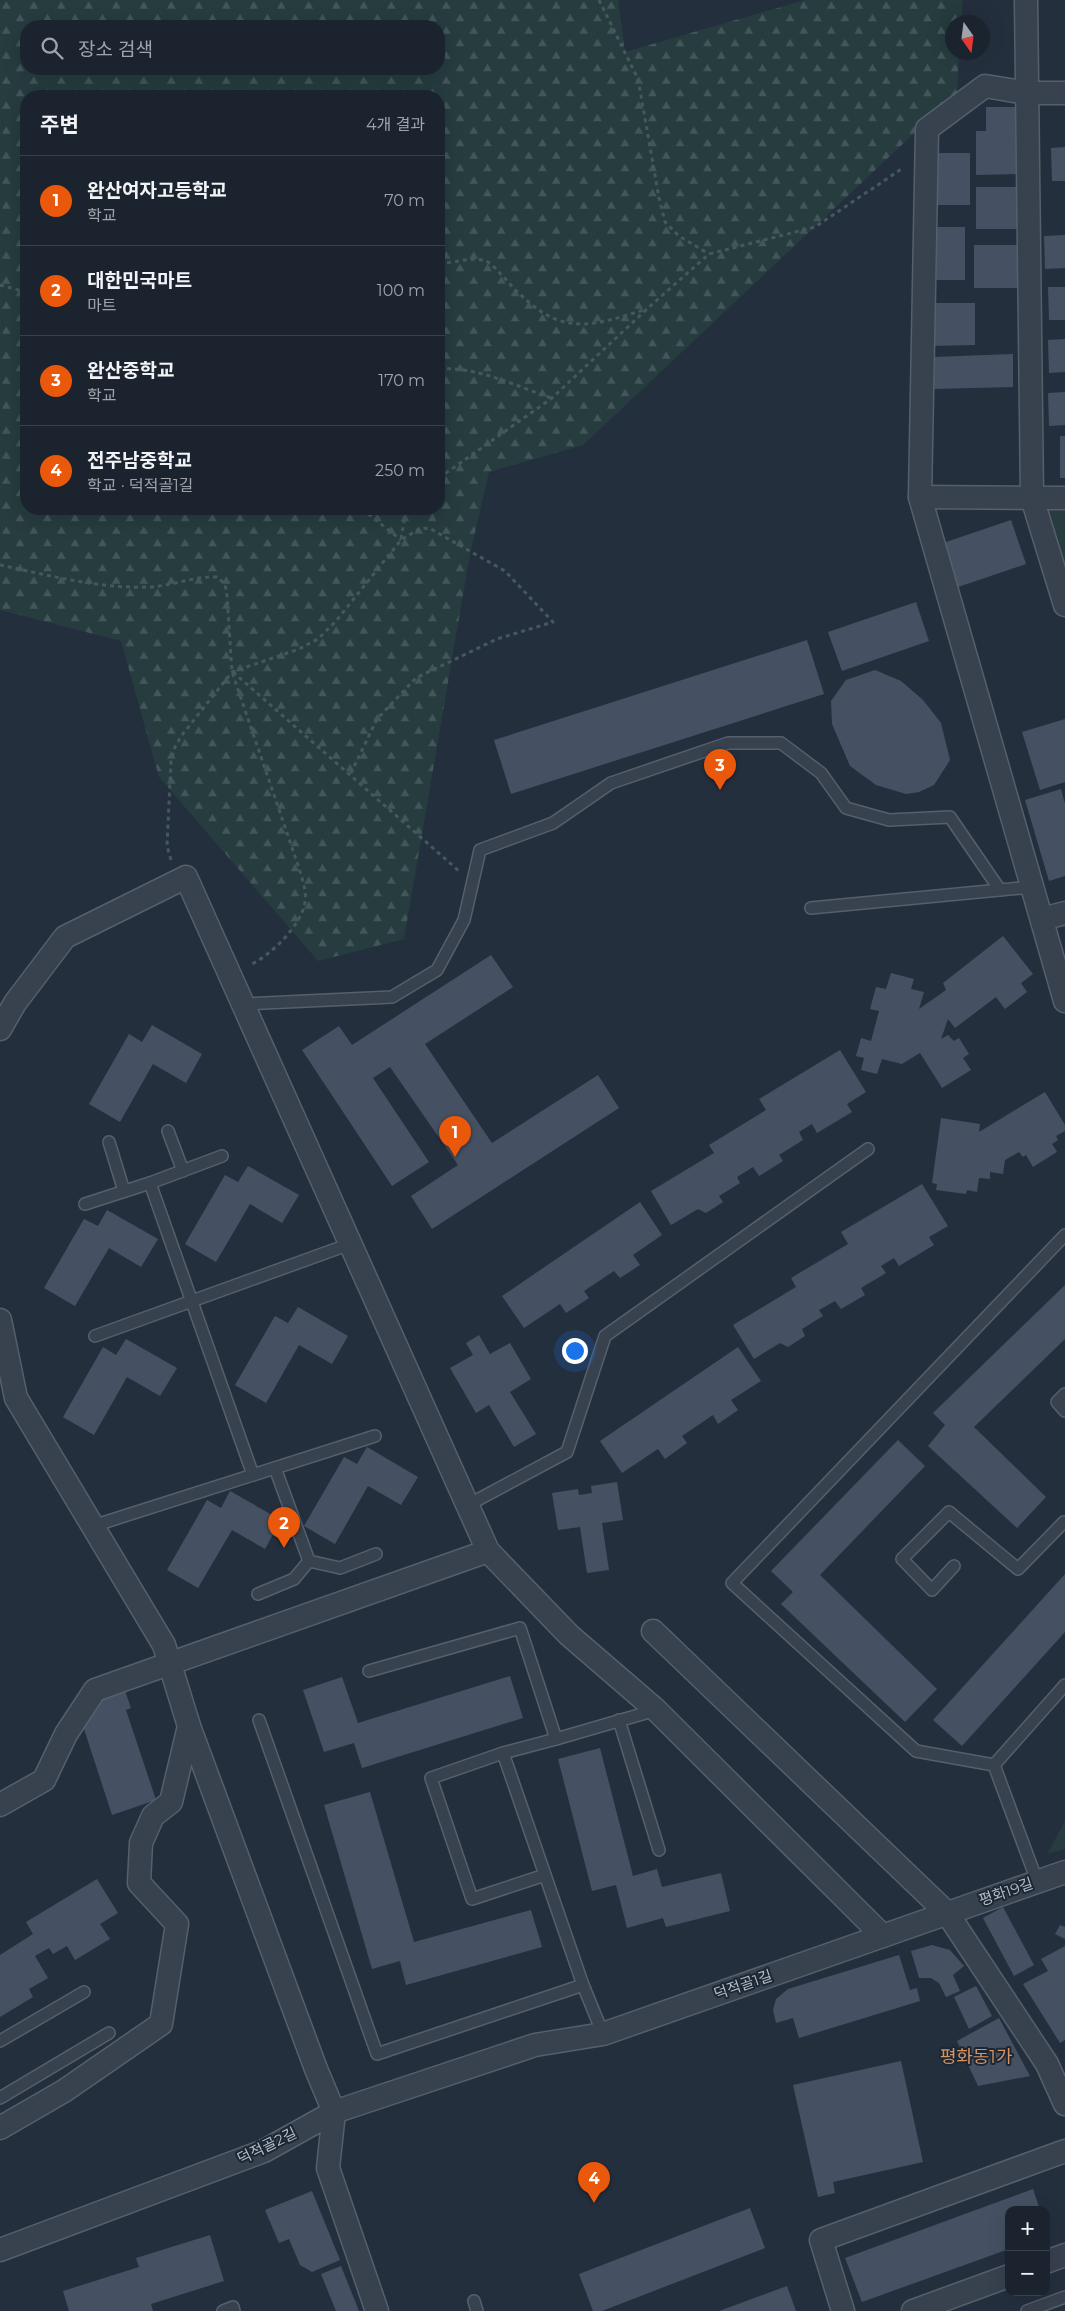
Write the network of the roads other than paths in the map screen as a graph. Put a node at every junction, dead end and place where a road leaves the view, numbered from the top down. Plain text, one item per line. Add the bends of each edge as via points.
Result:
1 (1026, 0) edge
2 (1027, 93) junction
3 (1065, 93) edge
4 (920, 498) junction
5 (1032, 498) junction
6 (1065, 498) edge
7 (1065, 605) edge
8 (1032, 887) junction
9 (1000, 890) junction
10 (811, 908) dead end
11 (1065, 912) edge
12 (1042, 919) junction
13 (1065, 1001) edge
14 (242, 1004) junction
15 (0, 1029) edge
16 (168, 1131) dead end
17 (109, 1142) dead end
18 (868, 1149) dead end
19 (222, 1156) dead end
20 (183, 1171) junction
21 (150, 1183) junction
22 (124, 1191) junction
23 (85, 1204) dead end
24 (1065, 1234) edge
25 (350, 1244) junction
26 (192, 1302) junction
27 (0, 1320) edge
28 (95, 1336) dead end
29 (1065, 1394) edge
30 (1065, 1411) edge
31 (375, 1436) dead end
32 (275, 1468) junction
33 (253, 1475) junction
34 (468, 1505) junction
35 (1064, 1522) edge
36 (93, 1526) junction
37 (488, 1551) junction
38 (376, 1554) dead end
39 (309, 1561) junction
40 (954, 1566) dead end
41 (258, 1594) dead end
42 (653, 1631) dead end
43 (170, 1664) junction
44 (369, 1671) dead end
45 (1065, 1685) edge
46 (656, 1710) junction
47 (259, 1720) dead end
48 (620, 1720) junction
49 (189, 1726) junction
50 (556, 1739) junction
51 (504, 1753) junction
52 (994, 1766) junction
53 (0, 1805) edge
54 (659, 1850) dead end
55 (1065, 1872) edge
56 (545, 1875) junction
57 (1038, 1881) junction
58 (948, 1913) junction
59 (883, 1936) junction
60 (583, 1985) junction
61 (84, 1992) dead end
62 (109, 2032) dead end
63 (603, 2034) junction
64 (0, 2041) edge
65 (535, 2045) joint
66 (1056, 2060) edge
67 (0, 2097) edge
68 (1065, 2104) edge
69 (334, 2112) junction
70 (0, 2128) edge
71 (1065, 2151) edge
72 (0, 2250) edge
73 (1065, 2255) edge
74 (1050, 2261) edge
75 (1005, 2277) edge
76 (1065, 2297) edge
77 (223, 2311) edge
78 (234, 2311) edge
79 (377, 2311) edge
80 (843, 2311) edge
81 (913, 2311) edge
82 (1028, 2311) edge

1 - 2 street
2 - 3 street
2 - 4 street via 985,86 927,129
2 - 5 street
4 - 5 street
4 - 8 street
5 - 6 street
5 - 7 street
8 - 9 lane
8 - 12 street
9 - 10 lane
9 - 14 lane via 950,817 888,820 846,808 821,773 781,743 728,743 611,783 553,823 480,850 464,920 437,970 392,997
11 - 12 street
12 - 13 street
14 - 15 street via 186,877 65,937 15,1003
14 - 25 street
16 - 20 lane
17 - 22 lane
18 - 34 lane via 605,1336 567,1452
19 - 20 lane
20 - 21 lane
21 - 22 lane
21 - 26 lane
22 - 23 lane
24 - 52 lane via 732,1583 916,1751
25 - 26 lane
25 - 34 street
26 - 28 lane
26 - 33 lane
27 - 36 street via 16,1398
29 - 30 lane via 1057,1402
31 - 32 lane
32 - 33 lane
32 - 39 lane
33 - 36 lane
34 - 37 street
35 - 40 lane via 1018,1568 949,1512 902,1559 932,1590
36 - 43 street via 164,1645
37 - 43 street
37 - 46 street via 568,1635
38 - 39 lane via 340,1568
39 - 41 lane via 294,1579
42 - 58 street
43 - 49 street
43 - 53 street via 95,1690 66,1734 44,1780
44 - 50 lane via 520,1628
45 - 52 lane
46 - 48 lane
46 - 59 street
47 - 60 lane via 377,2054
48 - 50 lane
48 - 54 lane
49 - 69 street
49 - 70 street via 171,1802 153,1816 141,1843 139,1883 177,1924 161,2024 64,2091
50 - 51 lane
51 - 56 lane
51 - 56 lane via 431,1778 472,1900
52 - 57 lane
55 - 57 street, 평화19길
56 - 60 lane
57 - 58 street, 평화19길
58 - 59 street, 덕적골1길
58 - 66 street
59 - 63 street, 덕적골1길
60 - 63 lane
61 - 64 lane
62 - 67 lane
63 - 65 street, 덕적골1길
65 - 69 street, 덕적골2길
66 - 68 street
69 - 72 street, 덕적골2길 via 264,2151
69 - 79 street via 328,2168
71 - 80 street via 821,2240
73 - 74 street
75 - 81 street
76 - 82 lane
77 - 78 lane via 233,2307

